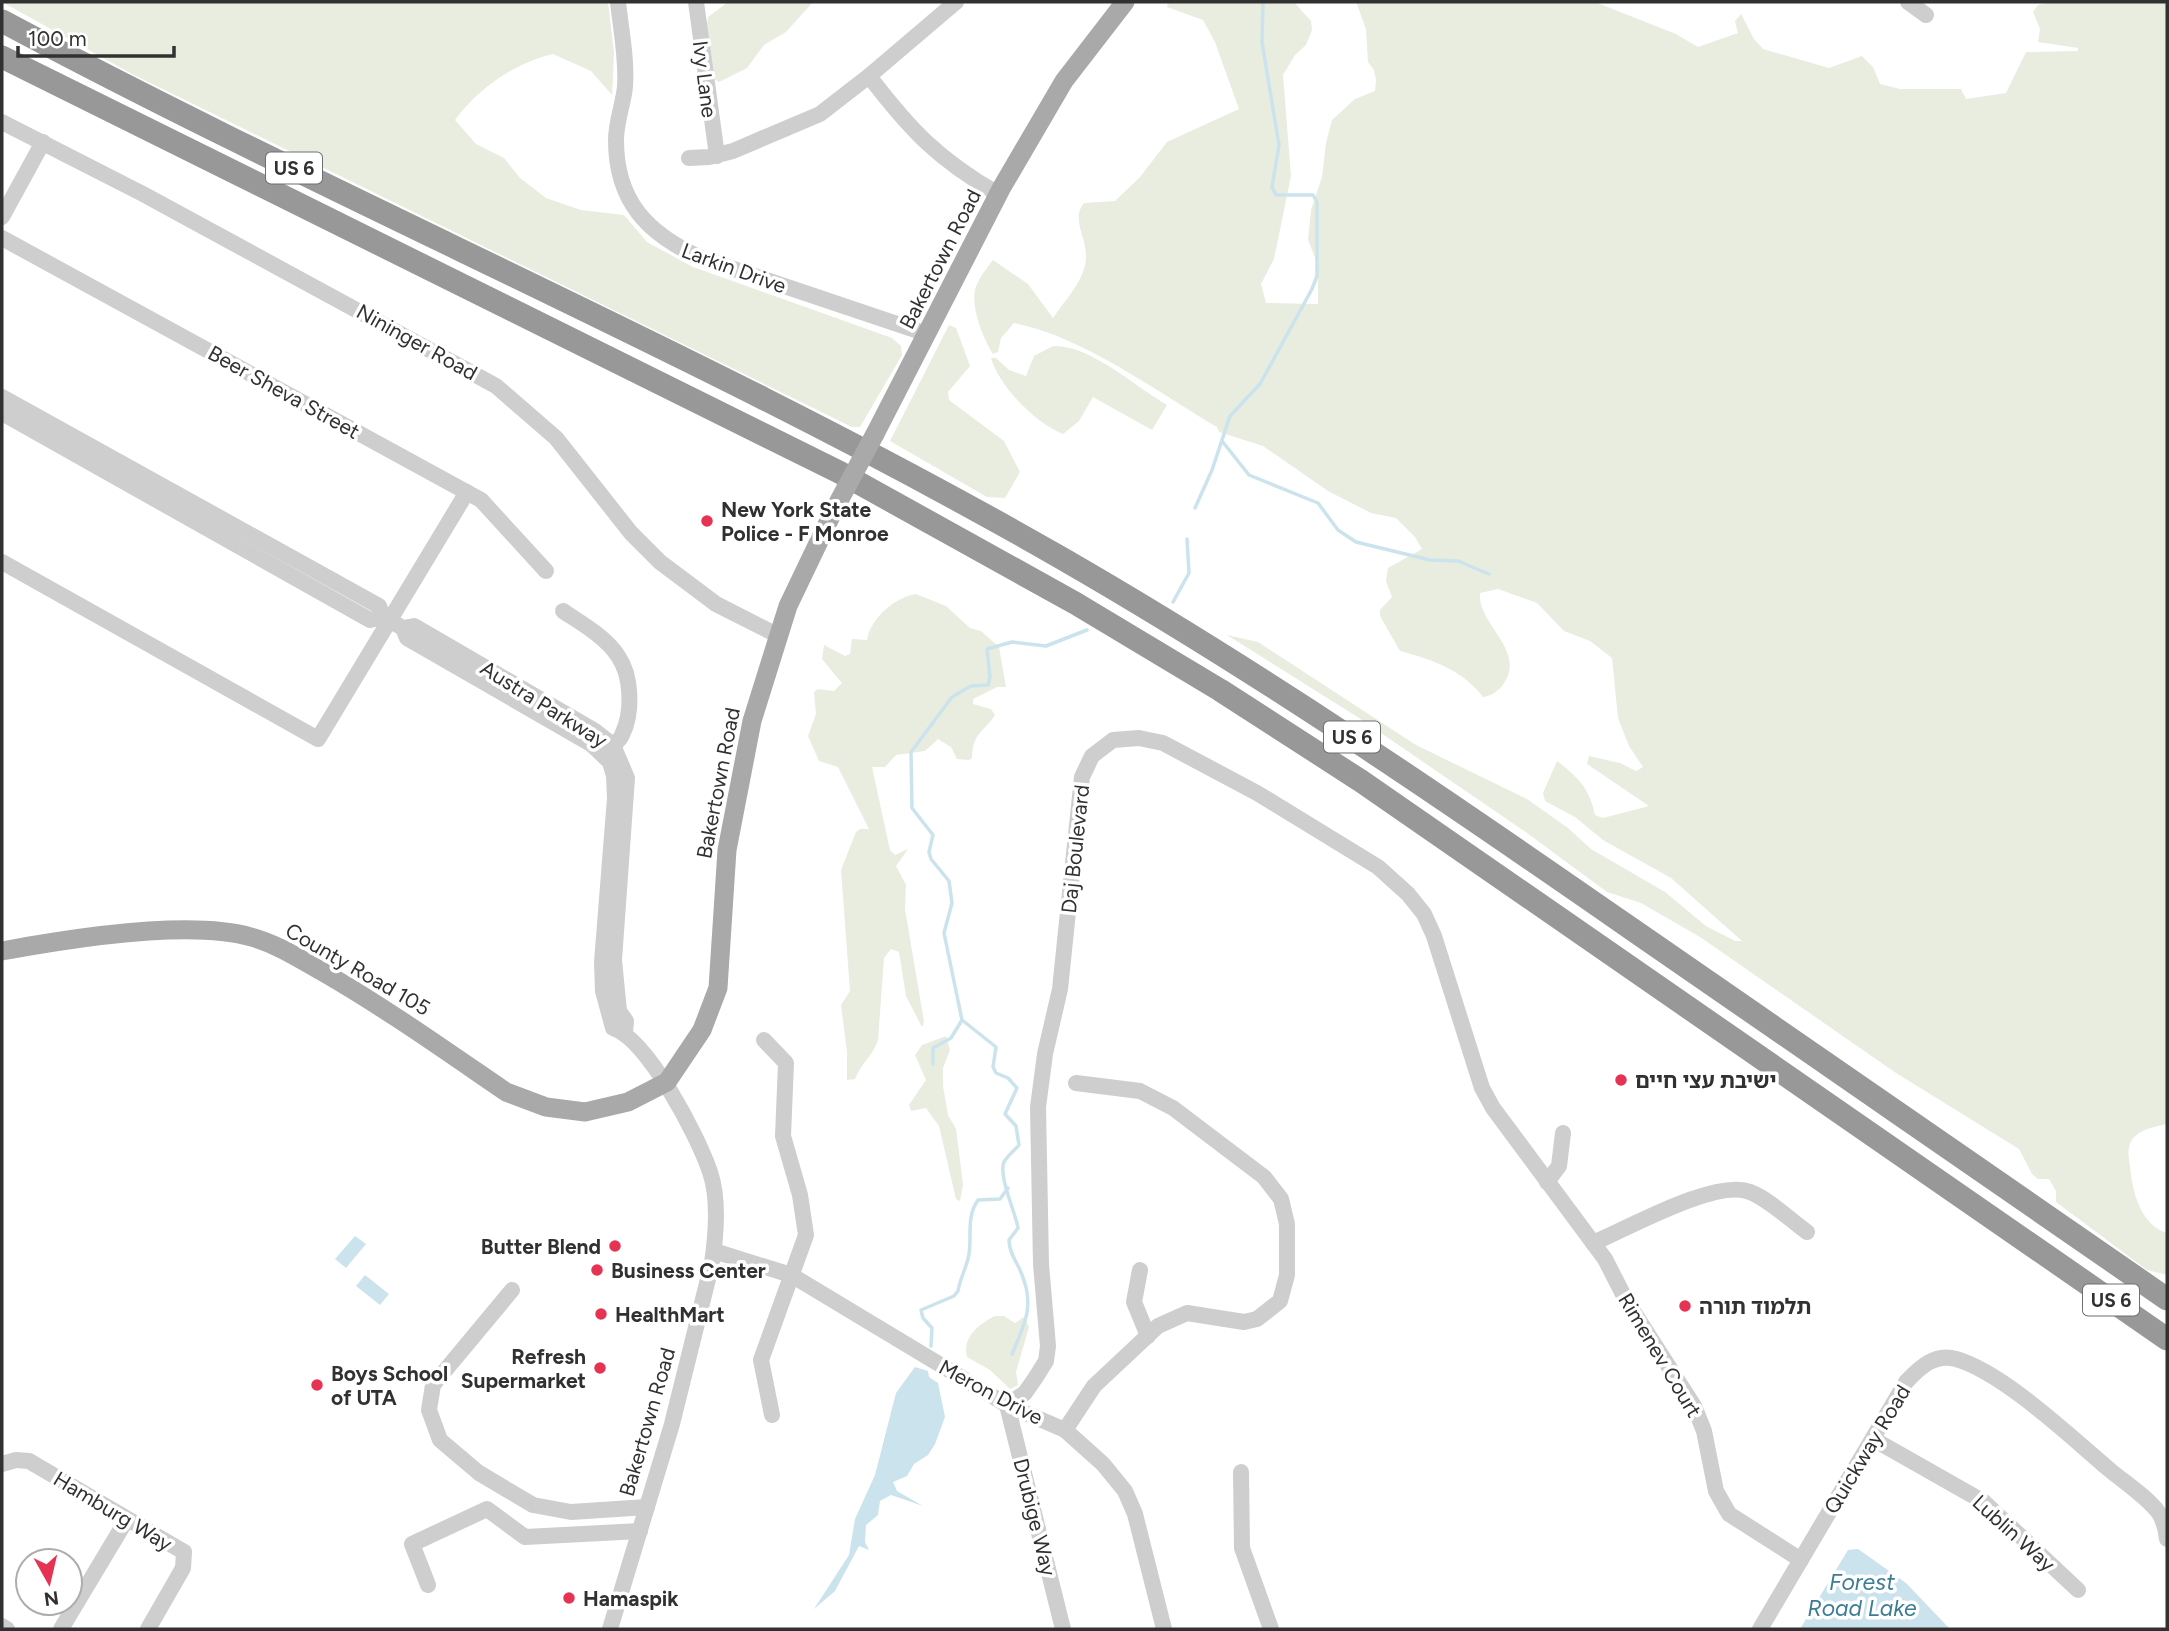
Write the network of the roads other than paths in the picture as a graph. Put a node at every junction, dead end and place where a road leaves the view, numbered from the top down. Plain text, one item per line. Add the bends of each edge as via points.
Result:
1 (618, 2) edge
2 (696, 2) edge
3 (956, 2) edge
4 (1125, 2) edge
5 (1908, 2) edge
6 (1926, 15) dead end
7 (2, 21) edge
8 (2, 57) edge
9 (869, 76) junction
10 (2, 122) edge
11 (43, 142) junction
12 (717, 156) junction
13 (689, 158) dead end
14 (998, 194) junction
15 (2, 217) edge
16 (2, 238) edge
17 (927, 334) junction
18 (2, 397) edge
19 (2, 413) edge
20 (467, 492) junction
21 (2, 562) edge
22 (546, 571) dead end
23 (563, 611) dead end
24 (392, 622) junction
25 (777, 635) junction
26 (608, 750) junction
27 (2, 951) edge
28 (764, 1040) dead end
29 (667, 1082) junction
30 (1076, 1083) dead end
31 (1563, 1133) dead end
32 (1547, 1182) junction
33 (1807, 1232) dead end
34 (1593, 1243) junction
35 (714, 1251) junction
36 (1140, 1270) dead end
37 (791, 1275) junction
38 (512, 1290) dead end
39 (2167, 1299) edge
40 (1148, 1336) junction
41 (2167, 1339) edge
42 (1007, 1405) junction
43 (772, 1415) dead end
44 (1065, 1430) junction
45 (1873, 1439) junction
46 (3, 1463) edge
47 (1241, 1472) dead end
48 (647, 1507) junction
49 (127, 1519) junction
50 (640, 1531) junction
51 (2167, 1539) edge
52 (1801, 1560) junction
53 (428, 1586) dead end
54 (2078, 1590) dead end
55 (2, 1626) edge
56 (7, 1629) edge
57 (61, 1629) edge
58 (148, 1629) edge
59 (610, 1629) edge
60 (1063, 1629) edge
61 (1164, 1629) edge
62 (1271, 1629) edge
63 (1760, 1629) edge

1 - 17 street, Larkin Drive via 625,65 616,140 618,170 627,195 652,230 701,258
2 - 12 street, Ivy Lane
3 - 9 street
4 - 14 main road, Bakertown Road via 1064,81
5 - 6 street
7 - 39 highway, US 6 via 822,428 1078,568 1368,748
8 - 41 highway, US 6 via 839,472 1075,603 1361,781
9 - 12 street via 820,114
9 - 14 street via 926,145
10 - 11 street, Nininger Road
11 - 15 street
11 - 25 street, Nininger Road via 496,386 556,438 631,533 660,562 716,604
12 - 13 street
14 - 17 main road, Bakertown Road
16 - 20 street, Beer Sheva Street
17 - 25 main road, Bakertown Road, bridge via 833,512
18 - 24 street, Austra Parkway via 379,606
19 - 24 street, Austra Parkway via 370,620
20 - 22 street, Beer Sheva Street via 481,500
20 - 24 street
21 - 24 street via 318,739
23 - 26 street via 618,655 628,677 629,704 622,736
24 - 26 street, Austra Parkway via 414,626 595,731
25 - 29 main road, Bakertown Road via 733,806 722,894 718,988 702,1030
26 - 29 street, Austra Parkway via 627,778 614,960 619,1011 626,1021 625,1032
27 - 29 main road, County Road 105 via 149,932 228,932 276,946 345,985 526,1101 585,1112 628,1102
28 - 37 street via 786,1063 783,1136 806,1235
29 - 35 street, Bakertown Road via 711,1173
30 - 40 street via 1140,1091 1173,1108 1264,1177 1285,1211 1286,1288 1274,1308 1244,1322 1186,1313
31 - 32 street via 1559,1166
32 - 34 street, Rimenev Court
32 - 42 street, Daj Boulevard via 1482,1088 1434,936 1408,894 1378,867 1203,763 1163,743 1139,738 1113,740 1091,756 1082,777 1060,989 1038,1107 1046,1361 1025,1393
33 - 34 street via 1755,1195 1730,1189
34 - 52 street, Rimenev Court via 1694,1406 1723,1505 1729,1514
35 - 37 street, Meron Drive
35 - 48 street, Bakertown Road via 688,1367
36 - 40 street via 1134,1303
37 - 42 street, Meron Drive
37 - 43 street via 761,1360
38 - 48 street via 433,1385 429,1410 440,1440 523,1501 570,1512
40 - 44 street via 1094,1386
42 - 44 street, Meron Drive
42 - 60 street, Drubige Way
44 - 61 street, Meron Drive via 1125,1491
45 - 51 street, Quickway Road via 1916,1370 1942,1357 1956,1358 2005,1385 2147,1500 2160,1514
45 - 52 street, Quickway Road
45 - 54 street, Lublin Way via 1984,1502
46 - 49 street, Hamburg Way via 29,1461
47 - 62 street via 1242,1548
48 - 50 street, Bakertown Road
49 - 57 street
49 - 58 street, Hamburg Way via 184,1552 185,1562
50 - 53 street via 525,1537 487,1509 412,1544
50 - 59 street, Bakertown Road
52 - 63 street, Quickway Road
55 - 56 street

